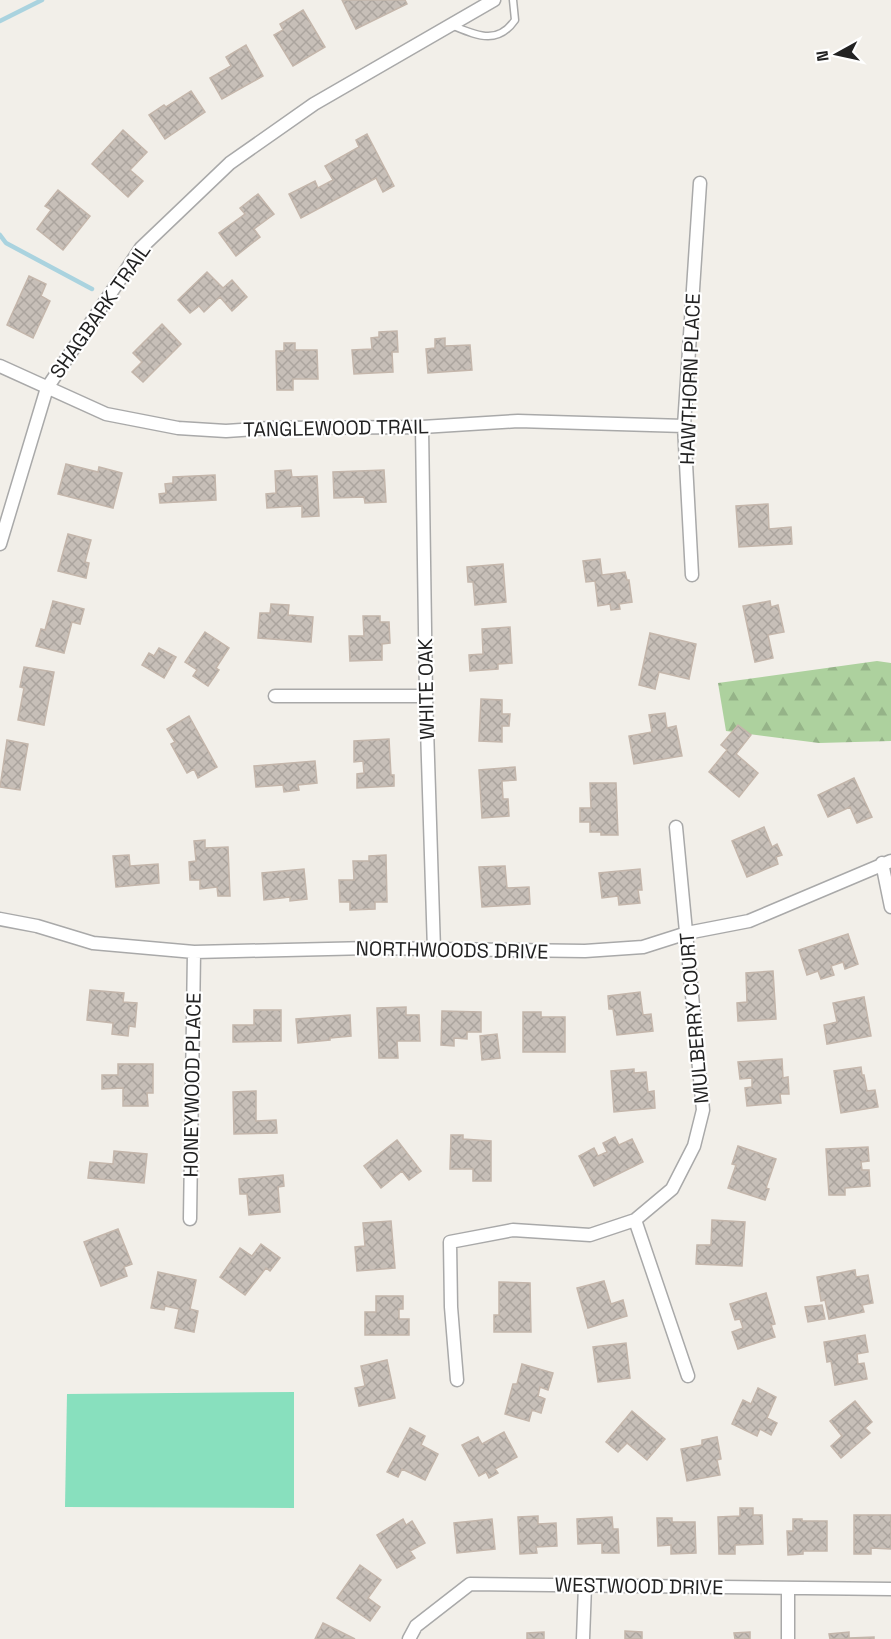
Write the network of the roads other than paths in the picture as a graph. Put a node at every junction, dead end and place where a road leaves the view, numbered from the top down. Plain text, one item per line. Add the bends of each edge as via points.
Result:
1 (494, 0) edge
2 (513, 0) edge
3 (451, 25) junction
4 (700, 183) dead end
5 (0, 366) edge
6 (47, 388) junction
7 (684, 426) junction
8 (422, 427) junction
9 (0, 543) edge
10 (692, 575) dead end
11 (275, 696) dead end
12 (426, 696) junction
13 (676, 827) dead end
14 (887, 862) edge
15 (891, 907) edge
16 (0, 919) edge
17 (687, 933) junction
18 (434, 950) junction
19 (194, 952) junction
20 (190, 1219) dead end
21 (635, 1220) junction
22 (688, 1376) dead end
23 (458, 1380) dead end
24 (585, 1586) junction
25 (788, 1588) junction
26 (891, 1589) edge
27 (409, 1639) edge
28 (583, 1639) edge
29 (788, 1639) edge

1 - 3 street, SHAGBARK TRAIL
2 - 3 lane via 515,20 508,31 495,36 476,35
3 - 6 street, SHAGBARK TRAIL via 314,104 230,163 141,248
4 - 7 street, HAWTHORN PLACE
5 - 6 street, TANGLEWOOD TRAIL
6 - 8 street, TANGLEWOOD TRAIL via 106,414 178,428 226,431
6 - 9 street, SHAGBARK TRAIL
7 - 8 street, TANGLEWOOD TRAIL via 518,421
7 - 10 street, HAWTHORN PLACE
8 - 12 street, WHITE OAK
11 - 12 street
12 - 18 street, WHITE OAK
13 - 17 street, MULBERRY COURT
14 - 15 street
14 - 17 street, NORTHWOODS DRIVE via 749,921
16 - 19 street, NORTHWOODS DRIVE via 93,943
17 - 18 street, NORTHWOODS DRIVE via 643,947 575,951
17 - 21 street, MULBERRY COURT via 703,1110 694,1146 672,1189
18 - 19 street, NORTHWOODS DRIVE
19 - 20 street, HONEYWOOD PLACE
21 - 22 street
21 - 23 street, MULBERRY COURT via 590,1235 513,1230 450,1242
24 - 25 street, WESTWOOD DRIVE
24 - 27 street, WESTWOOD DRIVE via 470,1584 416,1626
24 - 28 street
25 - 26 street, WESTWOOD DRIVE
25 - 29 street

